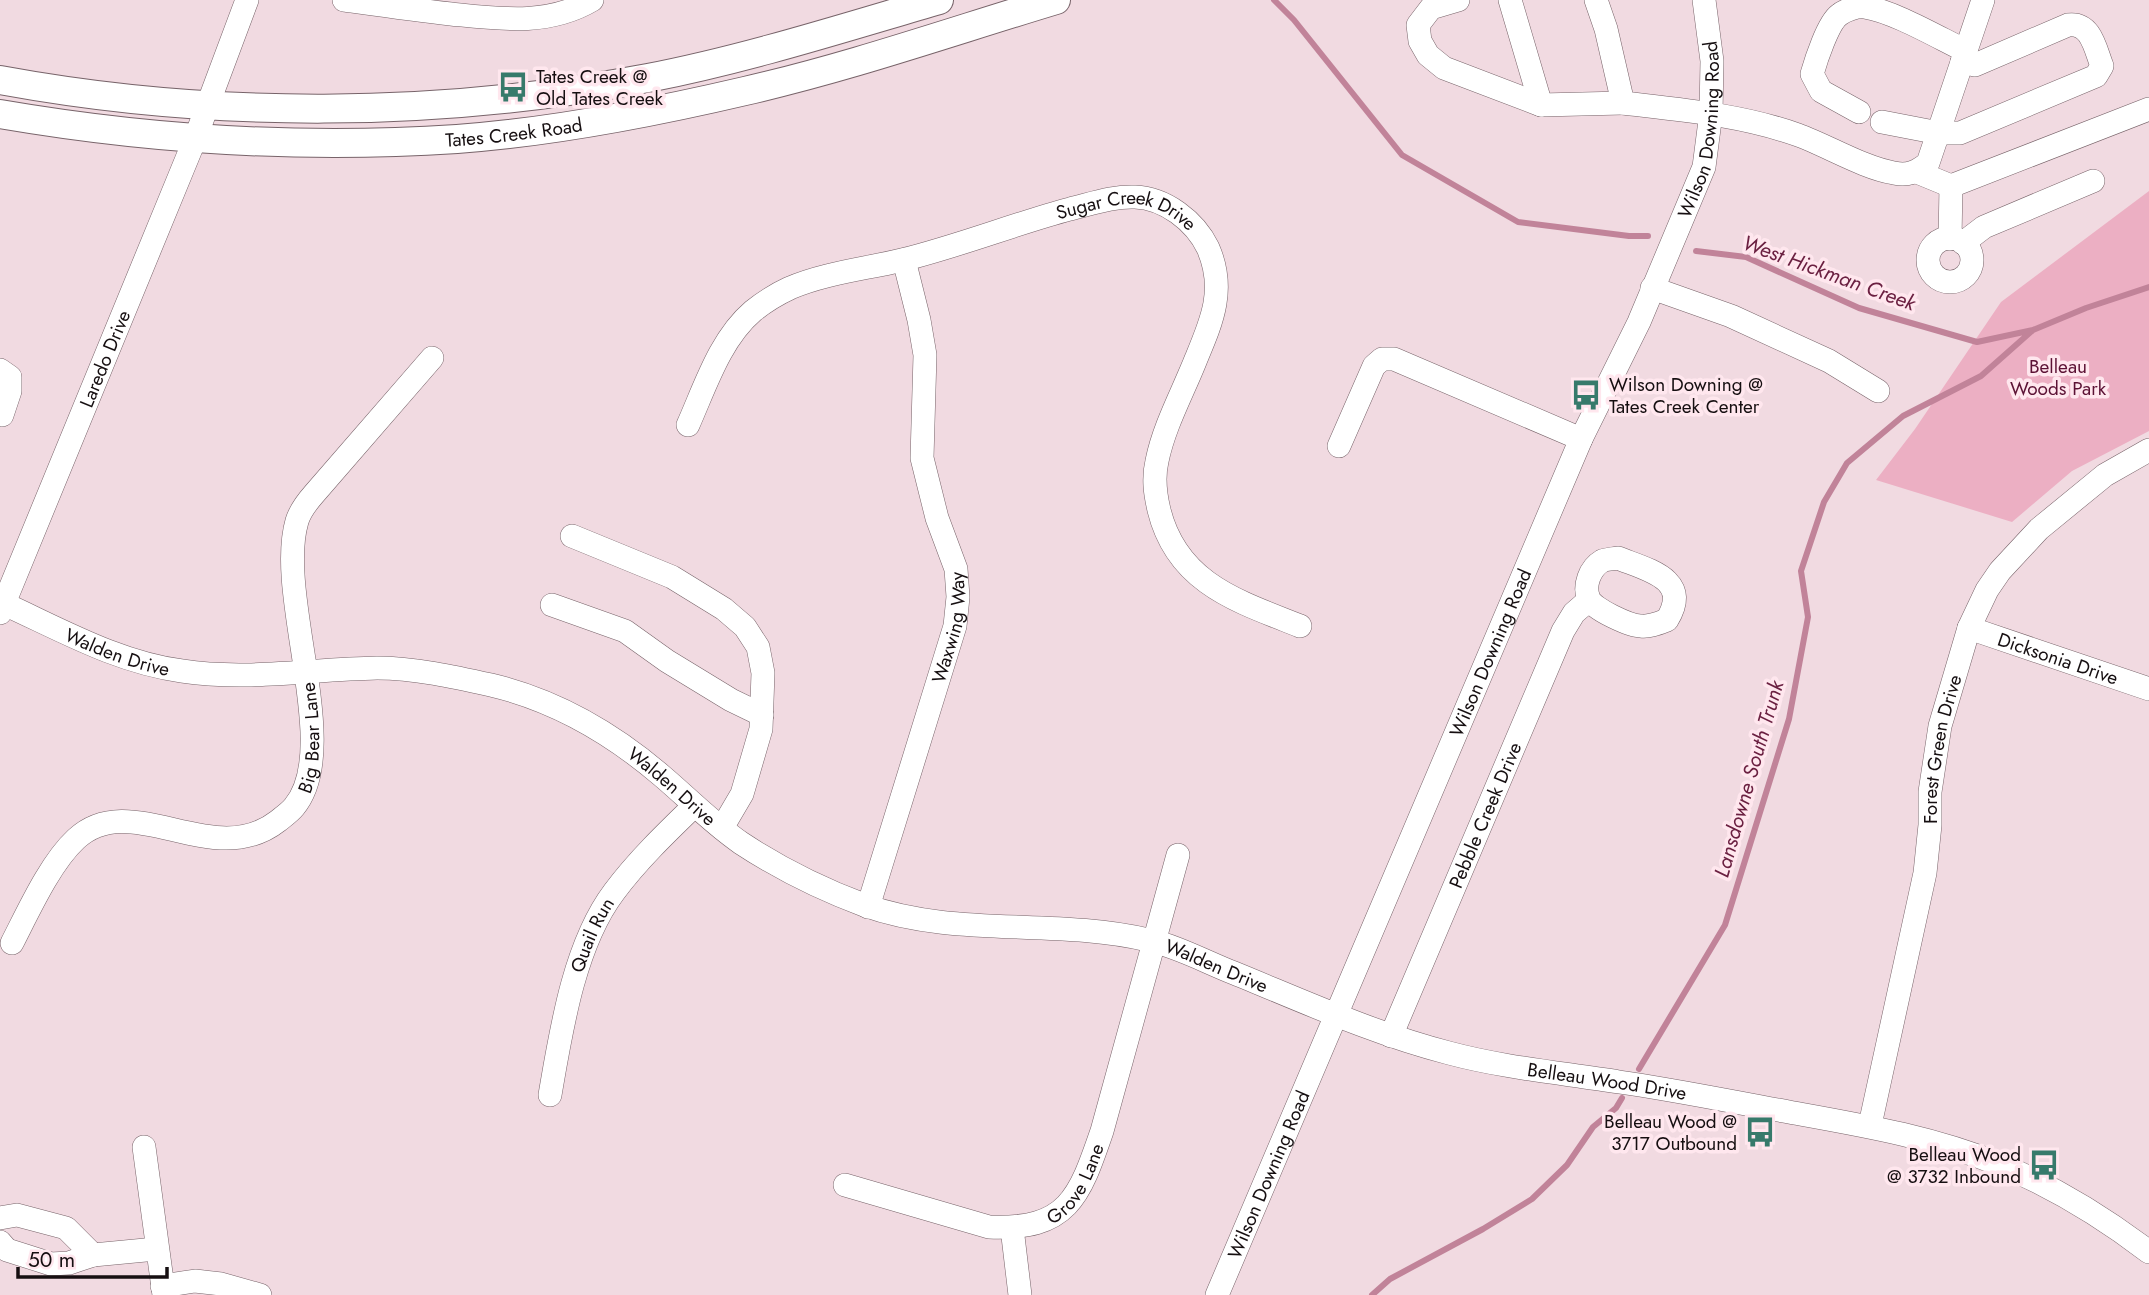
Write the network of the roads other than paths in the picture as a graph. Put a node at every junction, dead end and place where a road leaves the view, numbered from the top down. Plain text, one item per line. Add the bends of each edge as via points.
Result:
1 (247, 0) edge
2 (344, 0) edge
3 (592, 0) edge
4 (939, 0) edge
5 (1056, 0) edge
6 (1458, 0) edge
7 (1510, 0) edge
8 (1596, 0) edge
9 (1704, 0) edge
10 (1983, 0) edge
11 (388, 3) edge
12 (427, 5) edge
13 (1964, 56) junction
14 (0, 80) edge
15 (1623, 103) junction
16 (208, 104) junction
17 (1541, 105) junction
18 (2149, 109) edge
19 (1859, 112) dead end
20 (1711, 113) junction
21 (0, 114) edge
22 (1882, 122) dead end
23 (1939, 133) junction
24 (195, 139) junction
25 (1916, 172) junction
26 (2093, 181) dead end
27 (1951, 186) junction
28 (904, 260) junction
29 (1652, 288) junction
30 (432, 358) dead end
31 (0, 370) edge
32 (1878, 391) dead end
33 (1, 417) edge
34 (688, 425) dead end
35 (1581, 439) junction
36 (1339, 446) dead end
37 (2149, 450) edge
38 (572, 536) dead end
39 (1589, 600) dead end
40 (552, 605) dead end
41 (1, 607) edge
42 (1300, 626) dead end
43 (1969, 628) junction
44 (305, 673) junction
45 (2149, 690) edge
46 (762, 715) junction
47 (694, 806) junction
48 (722, 828) junction
49 (1178, 855) dead end
50 (869, 907) junction
51 (1154, 941) junction
52 (12, 943) dead end
53 (1335, 1014) junction
54 (1391, 1036) junction
55 (550, 1095) dead end
56 (1870, 1125) junction
57 (144, 1147) dead end
58 (845, 1185) dead end
59 (0, 1218) edge
60 (1012, 1228) junction
61 (0, 1242) edge
62 (156, 1249) junction
63 (2149, 1252) edge
64 (93, 1255) junction
65 (163, 1291) edge
66 (260, 1295) edge
67 (1020, 1295) edge
68 (1217, 1295) edge

1 - 16 street, Laredo Drive
2 - 11 street
3 - 12 street via 576,10 515,20
4 - 16 main road, Tates Creek Road via 719,62 527,97 364,107
5 - 24 main road, Tates Creek Road via 747,91 567,126 458,139 351,143
6 - 17 street via 1431,8 1418,25 1428,55 1444,68
7 - 17 street
8 - 15 street
9 - 20 street, Wilson Downing Road via 1712,61
10 - 13 street
11 - 12 street
13 - 19 street via 1910,24 1863,6 1837,15 1812,74 1821,91
13 - 23 street
13 - 23 street via 1975,65 2078,24 2087,29 2102,66 2096,76 1960,133
14 - 16 main road, Tates Creek Road via 71,92
15 - 17 street
15 - 20 street
16 - 24 street, Laredo Drive
18 - 27 street
20 - 25 street via 1797,135 1894,173
20 - 29 street, Wilson Downing Road via 1704,167
21 - 24 main road, Tates Creek Road
22 - 23 street
23 - 25 street via 1928,163
24 - 41 street, Laredo Drive
25 - 27 street
26 - 27 street via 1957,241
28 - 34 street, Sugar Creek Drive via 792,288 752,312 726,344
28 - 42 street, Sugar Creek Drive via 1113,198 1157,202 1193,225 1216,272 1217,302 1156,462 1155,489 1162,520 1174,548 1192,572 1218,592
28 - 50 street, Waxwing Way via 925,355 922,458 956,569 958,597 955,626
29 - 32 street via 1731,316 1829,360
29 - 35 street, Wilson Downing Road
30 - 44 street, Big Bear Lane via 314,494 298,519 292,556
31 - 33 street via 10,377
35 - 36 street via 1394,359 1382,359 1374,366
35 - 53 street, Wilson Downing Road
37 - 43 street, Forest Green Drive via 2105,475 2030,538 1987,590
38 - 46 street via 672,577 745,627 758,647
39 - 54 street, Pebble Creek Drive via 1563,631
40 - 46 street via 625,631 667,661
41 - 44 street, Walden Drive via 96,648 183,672
43 - 45 street, Dicksonia Drive
43 - 56 street, Forest Green Drive via 1940,726 1925,873
44 - 47 street, Walden Drive via 380,668 413,671 530,697 595,727 663,776
44 - 52 street, Big Bear Lane via 313,757 306,786 294,808 267,829 239,838 211,838 139,822 85,832 63,856
46 - 48 street via 742,794
47 - 48 street, Walden Drive
47 - 55 street, Quail Run via 658,841 597,919 573,982
48 - 50 street, Walden Drive via 781,867
49 - 51 street, Grove Lane
50 - 51 street, Walden Drive via 941,922 1076,928
51 - 53 street, Walden Drive
51 - 60 street, Grove Lane via 1102,1131 1083,1183 1062,1211
53 - 54 street, Belleau Wood Drive
53 - 68 street, Wilson Downing Road
54 - 56 street, Belleau Wood Drive via 1460,1056
56 - 63 street, Belleau Wood Drive via 2001,1165 2061,1193
57 - 62 street
58 - 60 street, Grove Lane via 978,1224
59 - 64 street via 17,1215 66,1228
60 - 67 street
61 - 64 street via 7,1250 51,1264
62 - 64 street
62 - 65 street
65 - 66 street via 195,1281

